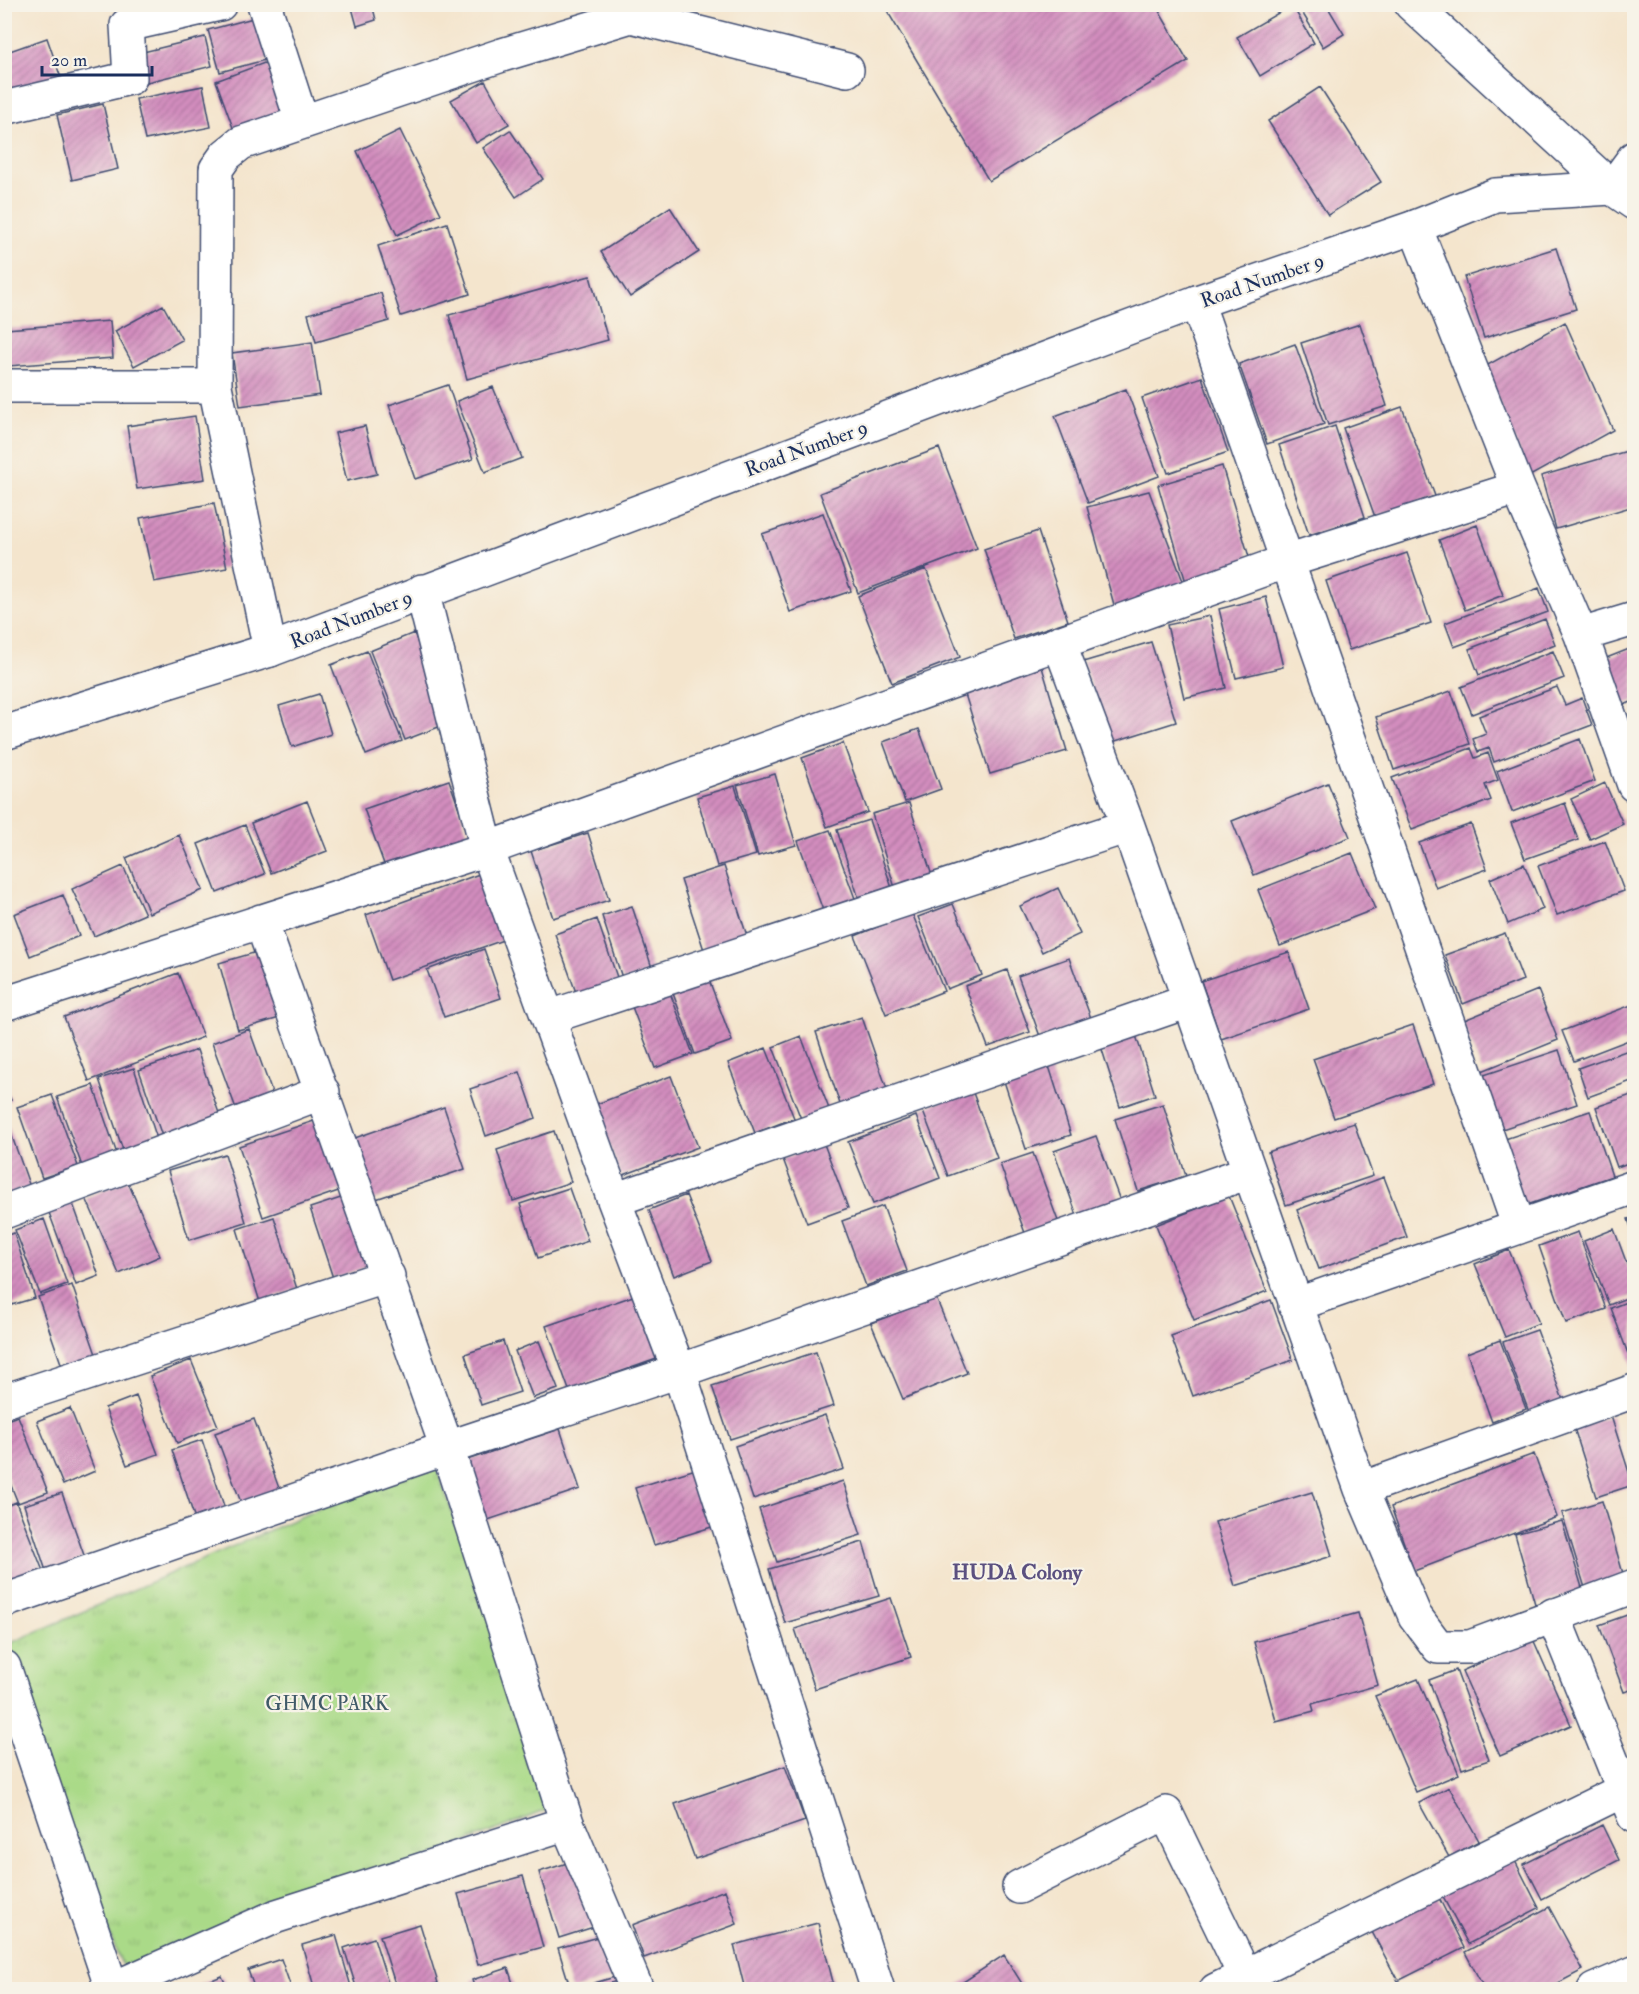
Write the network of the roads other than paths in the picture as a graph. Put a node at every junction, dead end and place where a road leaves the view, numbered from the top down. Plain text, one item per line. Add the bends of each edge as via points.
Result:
1 (220, 4) edge
2 (264, 4) edge
3 (1411, 4) edge
4 (629, 10) edge
5 (847, 70) dead end
6 (4, 108) edge
7 (302, 122) junction
8 (1635, 158) edge
9 (1623, 196) edge
10 (1415, 227) junction
11 (1197, 302) junction
12 (4, 386) edge
13 (215, 386) junction
14 (1518, 488) junction
15 (1287, 561) junction
16 (422, 591) junction
17 (1635, 619) edge
18 (1581, 635) junction
19 (1059, 642) junction
20 (270, 650) junction
21 (4, 733) edge
22 (1635, 785) edge
23 (1128, 826) junction
24 (487, 849) junction
25 (261, 921) junction
26 (1189, 1001) junction
27 (4, 1004) edge
28 (550, 1017) junction
29 (323, 1092) junction
30 (1249, 1172) junction
31 (1635, 1188) edge
32 (614, 1200) junction
33 (4, 1212) edge
34 (1519, 1227) junction
35 (388, 1276) junction
36 (1295, 1305) junction
37 (680, 1371) junction
38 (1635, 1391) edge
39 (4, 1401) edge
40 (447, 1448) junction
41 (1361, 1489) junction
42 (1635, 1586) edge
43 (4, 1601) edge
44 (1553, 1615) junction
45 (4, 1667) edge
46 (1631, 1798) edge
47 (567, 1823) junction
48 (1019, 1887) dead end
49 (1635, 1973) edge
50 (1244, 1974) junction
51 (637, 1989) edge
52 (878, 1989) edge
53 (1216, 1989) edge
54 (1594, 1989) edge

1 - 6 street via 127,25 130,78
2 - 7 street
3 - 9 street
4 - 5 street
4 - 7 street
7 - 13 street via 241,143 216,169
8 - 9 street
9 - 10 street, Road Number 9 via 1495,195
10 - 11 street, Road Number 9
10 - 14 street
11 - 15 street
11 - 16 street, Road Number 9
12 - 13 street
13 - 20 street
14 - 15 street
14 - 18 street
15 - 19 street
15 - 34 street
16 - 20 street, Road Number 9
16 - 24 street
17 - 18 street
18 - 22 street
19 - 23 street
19 - 24 street
20 - 21 street, Road Number 9
23 - 26 street
23 - 28 street
24 - 25 street
24 - 28 street
25 - 27 street
25 - 29 street
26 - 30 street
26 - 32 street
28 - 32 street
29 - 33 street
29 - 35 street
30 - 36 street
30 - 37 street
31 - 34 street
32 - 37 street
34 - 36 street
35 - 39 street
35 - 40 street
36 - 41 street
37 - 40 street
37 - 52 street
38 - 41 street
40 - 43 street
40 - 47 street
41 - 44 street via 1415,1616 1438,1647 1470,1647
42 - 44 street
44 - 46 street
45 - 47 street via 112,1989 277,1916
46 - 50 street
47 - 51 street
48 - 50 street via 1166,1813
49 - 54 street
50 - 53 street

